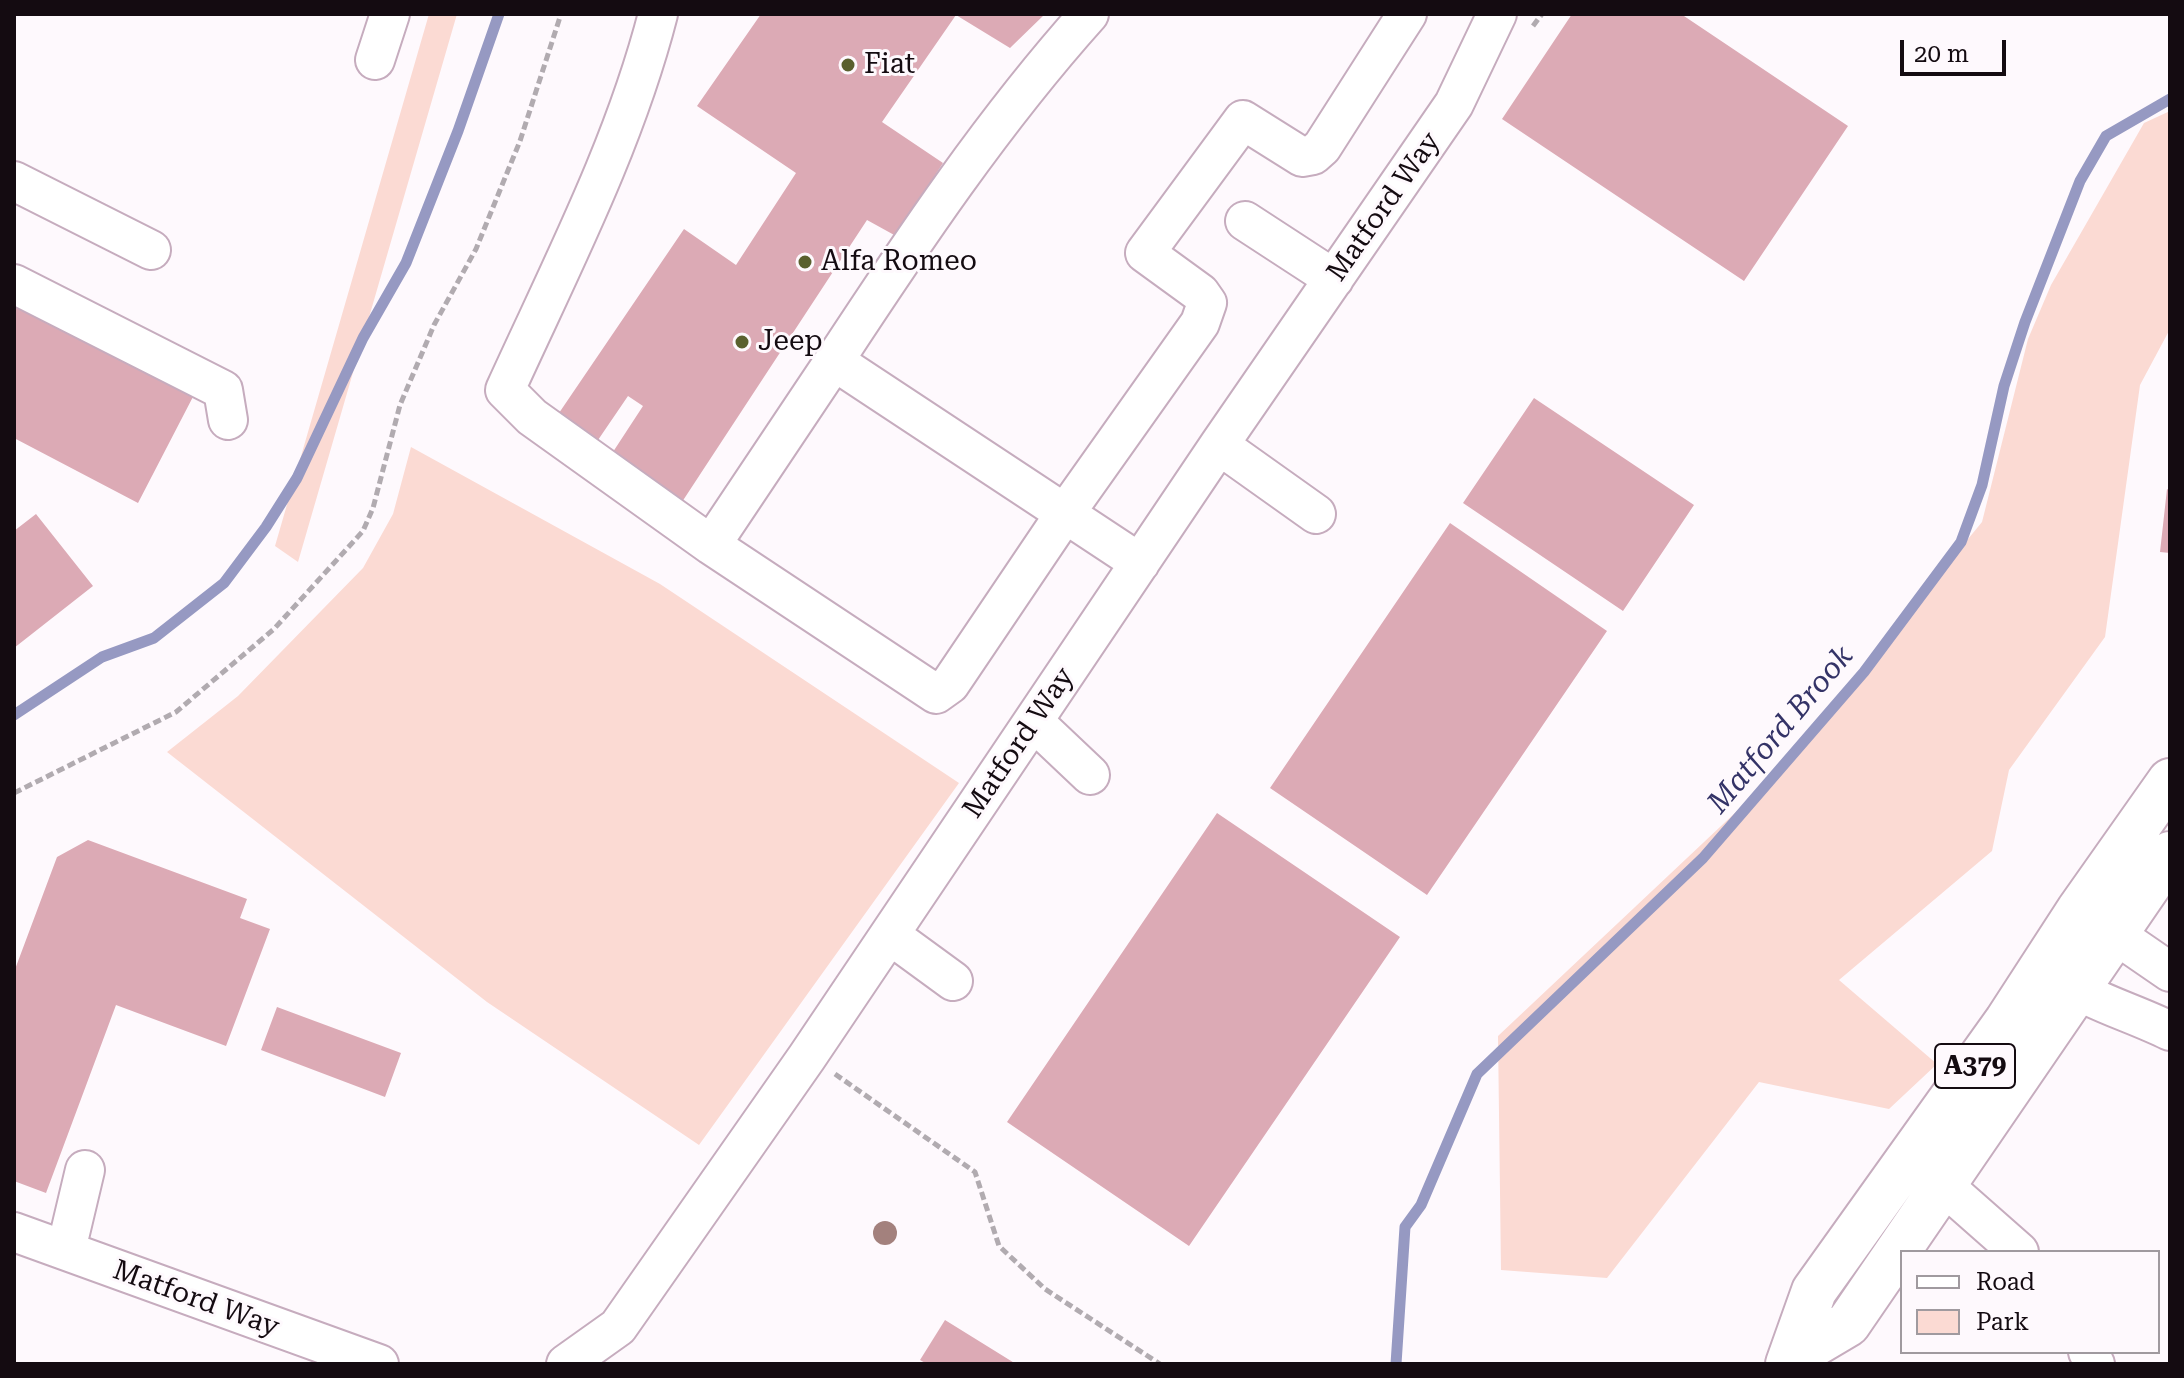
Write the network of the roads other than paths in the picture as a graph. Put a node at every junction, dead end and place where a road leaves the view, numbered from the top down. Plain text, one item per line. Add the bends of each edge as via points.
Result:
1 (390, 14) edge
2 (658, 14) edge
3 (1089, 14) edge
4 (1407, 14) edge
5 (1497, 14) edge
6 (375, 60) dead end
7 (14, 181) edge
8 (1245, 221) dead end
9 (151, 250) dead end
10 (1334, 279) junction
11 (14, 284) edge
12 (834, 361) junction
13 (228, 420) dead end
14 (1219, 445) junction
15 (1066, 512) junction
16 (1316, 514) dead end
17 (711, 545) junction
18 (1140, 563) junction
19 (1034, 722) junction
20 (1090, 775) dead end
21 (2170, 781) edge
22 (2170, 854) edge
23 (2096, 922) junction
24 (890, 935) junction
25 (2170, 972) edge
26 (2060, 980) junction
27 (953, 981) dead end
28 (2170, 1031) edge
29 (85, 1170) dead end
30 (1943, 1185) junction
31 (14, 1232) edge
32 (66, 1250) junction
33 (2017, 1250) edge
34 (1791, 1360) edge
35 (379, 1364) edge
36 (566, 1364) edge

1 - 6 street
2 - 17 street via 596,198 505,390 532,417
3 - 12 street via 1033,79
4 - 15 street via 1322,147 1302,157 1243,120 1145,253 1207,303 1200,323
5 - 10 street, Matford Way via 1454,104
7 - 9 street
8 - 10 street
10 - 14 street, Matford Way
11 - 13 street via 223,390
12 - 15 street
12 - 17 street
14 - 16 street
14 - 18 street, Matford Way
15 - 17 street via 950,684 936,694
15 - 18 street
18 - 19 street, Matford Way
19 - 20 street
19 - 24 street, Matford Way
21 - 23 main road, A379
22 - 23 main road, A379
23 - 25 street
23 - 26 main road, A379
24 - 27 street
24 - 36 street, Matford Way via 618,1327
26 - 28 street
26 - 30 main road, A379
26 - 34 main road, A379 via 1814,1291
29 - 32 street
30 - 33 street
30 - 34 main road, A379 via 1848,1324
31 - 32 street, Matford Way
32 - 35 street, Matford Way

